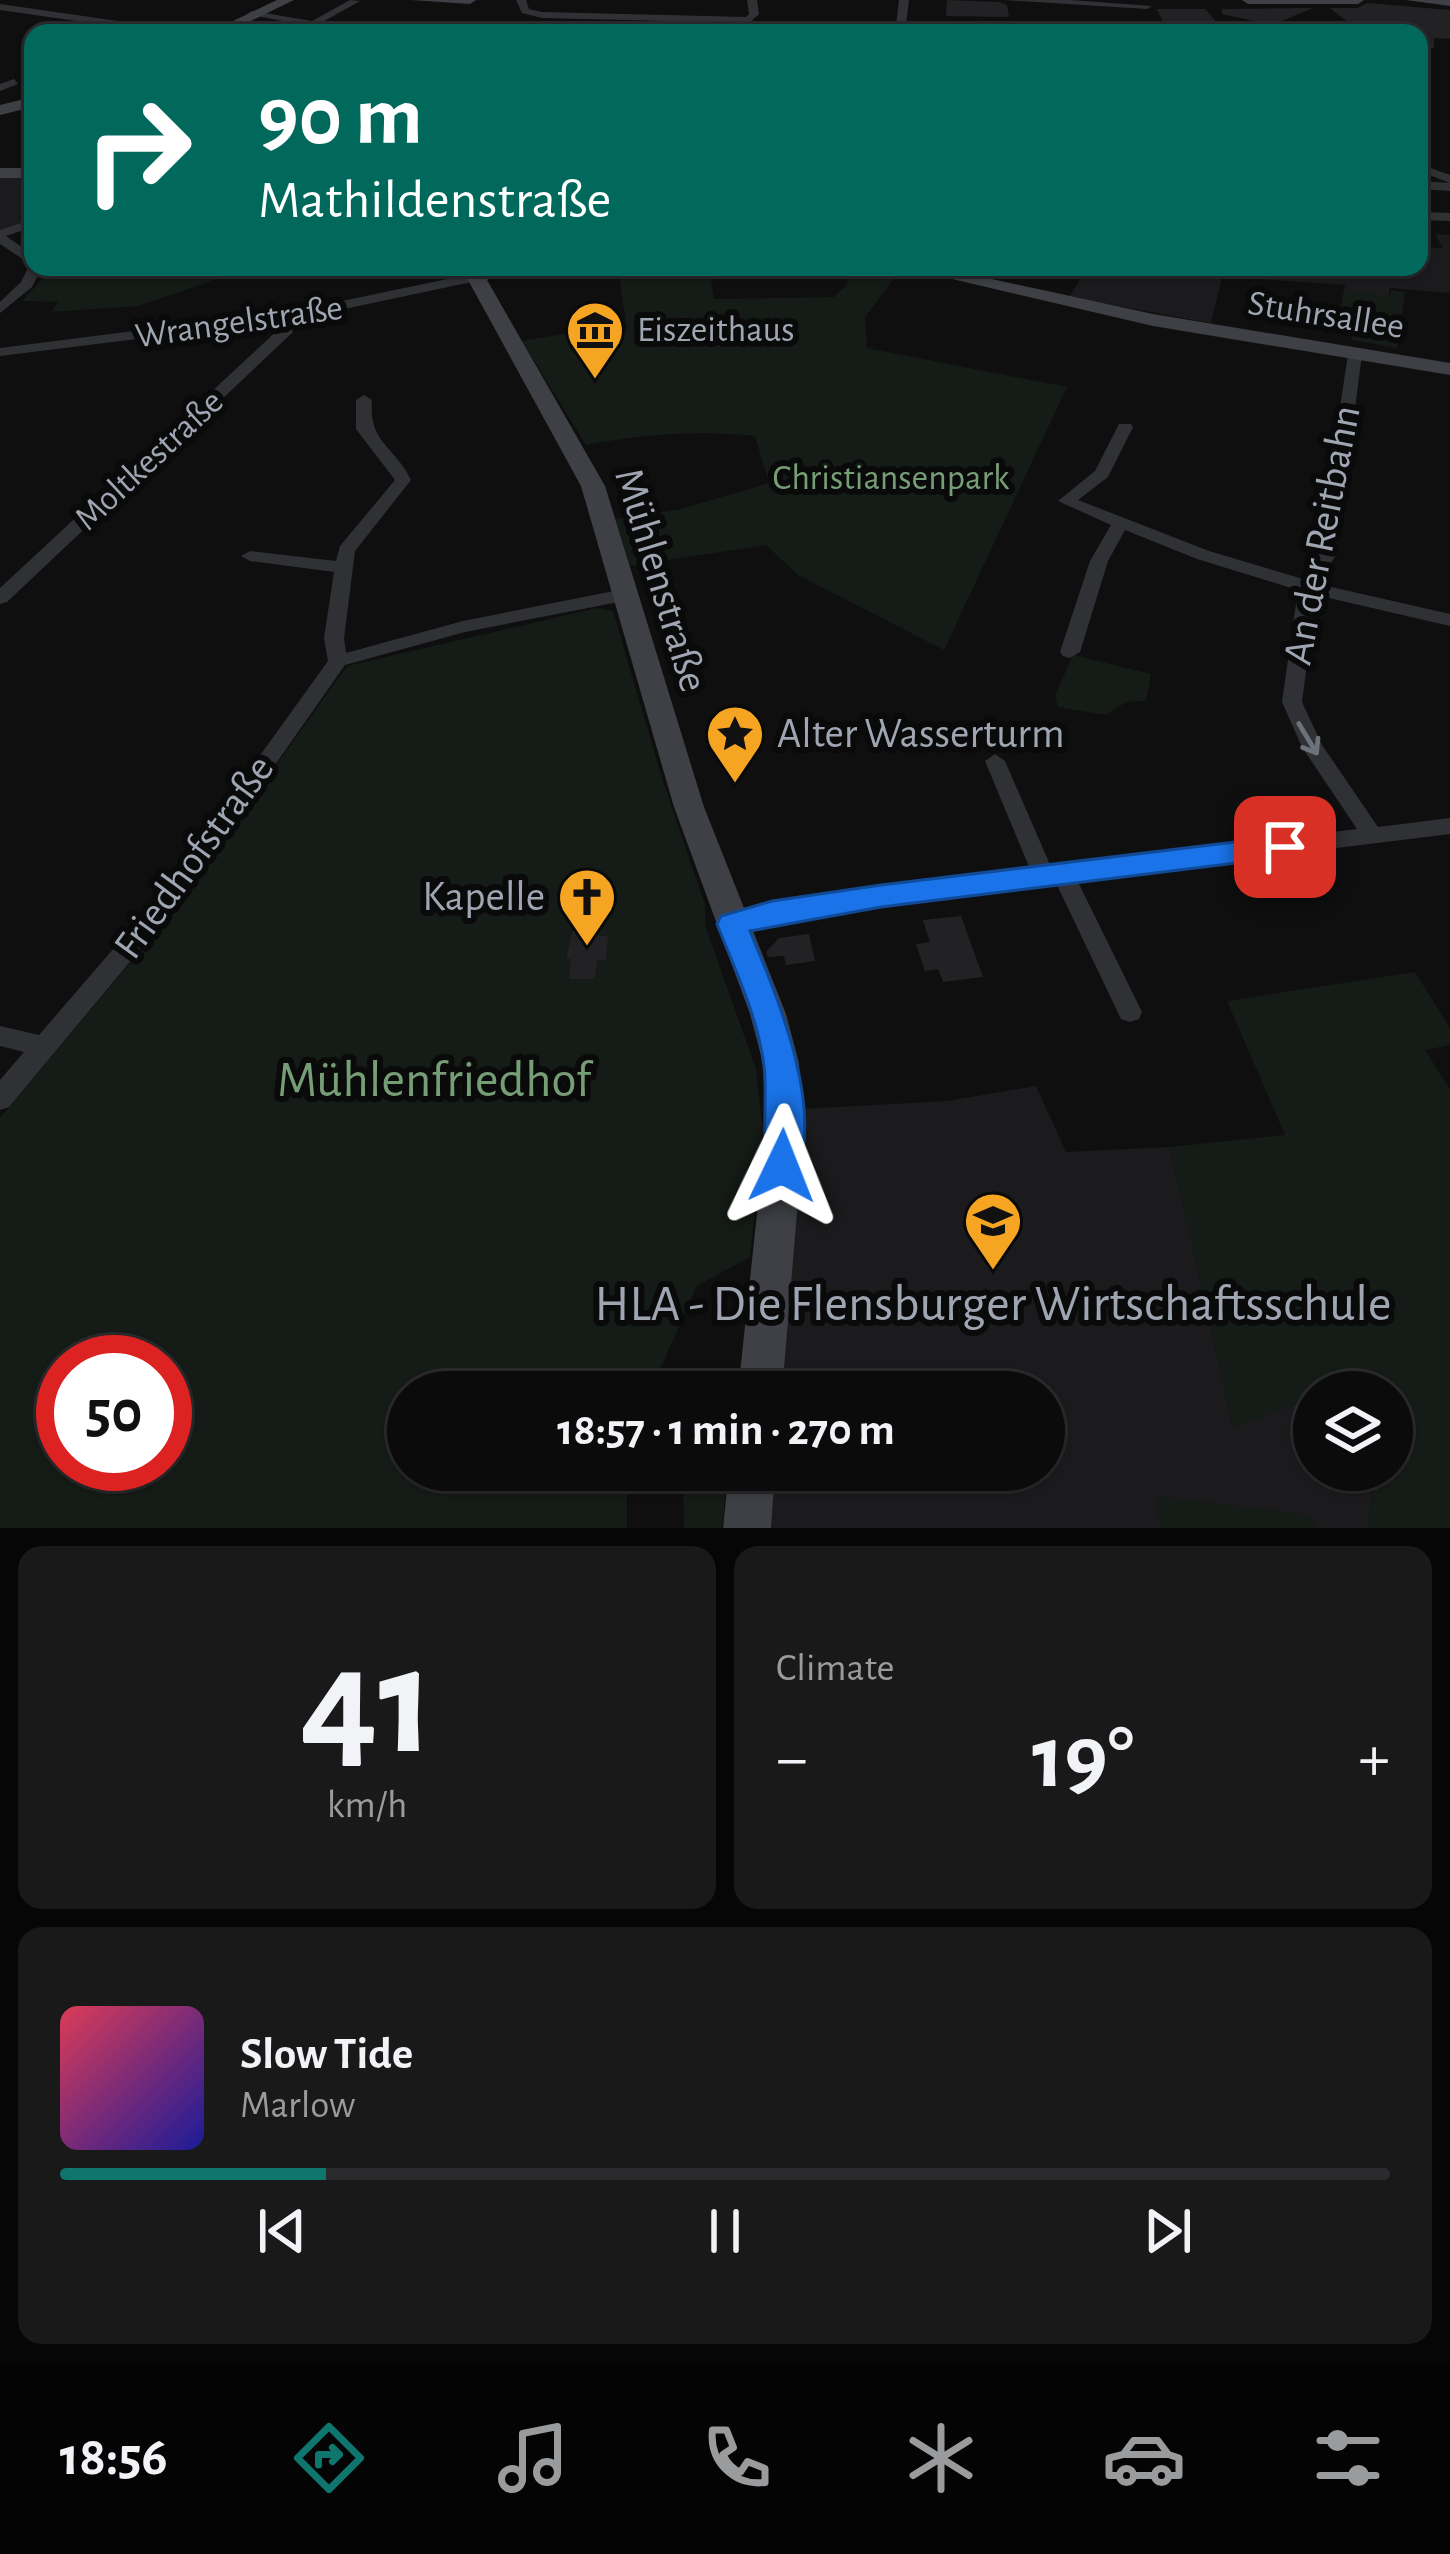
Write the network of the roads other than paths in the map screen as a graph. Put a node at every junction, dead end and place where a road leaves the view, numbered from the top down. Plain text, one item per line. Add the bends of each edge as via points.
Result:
1 (174, 0) edge
2 (284, 0) edge
3 (418, 0) edge
4 (470, 0) edge
5 (521, 0) edge
6 (752, 0) edge
7 (1008, 0) edge
8 (1249, 0) edge
9 (1358, 0) edge
10 (1412, 0) edge
11 (355, 1) edge
12 (1450, 2) edge
13 (1146, 3) edge
14 (213, 4) dead end
15 (0, 7) edge
16 (256, 15) junction
17 (118, 24) edge
18 (234, 24) edge
19 (314, 24) joint
20 (0, 78) edge
21 (0, 88) edge
22 (0, 236) edge
23 (24, 256) edge
24 (30, 276) edge
25 (457, 276) edge
26 (471, 276) edge
27 (951, 276) edge
28 (0, 309) edge
29 (291, 317) junction
30 (0, 352) edge
31 (1355, 354) junction
32 (1450, 369) edge
33 (364, 400) dead end
34 (1125, 428) dead end
35 (1119, 526) junction
36 (250, 556) dead end
37 (340, 567) junction
38 (1308, 585) junction
39 (624, 595) junction
40 (0, 598) edge
41 (1450, 620) edge
42 (1070, 652) dead end
43 (338, 661) junction
44 (995, 760) dead end
45 (1450, 826) edge
46 (1373, 836) junction
47 (1054, 875) junction
48 (732, 924) junction
49 (1130, 1012) dead end
50 (0, 1036) edge
51 (44, 1047) junction
52 (0, 1099) edge
53 (762, 1371) edge
54 (750, 1491) edge
55 (747, 1528) edge

1 - 14 street
2 - 16 main road
3 - 4 main road
5 - 6 street via 525,11 542,15 713,22 749,20
7 - 13 street
8 - 9 main road
10 - 12 main road
11 - 19 street
15 - 17 street
16 - 18 main road
16 - 19 street
20 - 21 street via 14,82
22 - 23 street
24 - 28 street
25 - 29 street, Wrangelstraße
26 - 39 main road, Mühlenstraße via 592,486
27 - 31 main road, Stuhrsallee
29 - 30 street, Wrangelstraße
29 - 40 street, Moltkestraße via 287,330
31 - 32 main road, Stuhrsallee
31 - 38 street, An der Reitbahn via 1327,555
33 - 37 street via 364,432 403,480 356,534
34 - 35 street via 1102,474 1066,500
35 - 38 street
35 - 42 street
36 - 37 street
37 - 43 street
38 - 41 street
38 -> 46 street, An der Reitbahn via 1293,674 1298,722
39 - 43 street
39 - 48 main road, Mühlenstraße
43 - 51 street, Friedhofstraße via 177,888
44 - 47 street
45 - 46 street
46 - 47 street
47 - 48 street
47 - 49 street
48 - 53 main road, Mühlenstraße via 781,1064 785,1129
50 - 51 street
51 - 52 street, Friedhofstraße
54 - 55 main road

